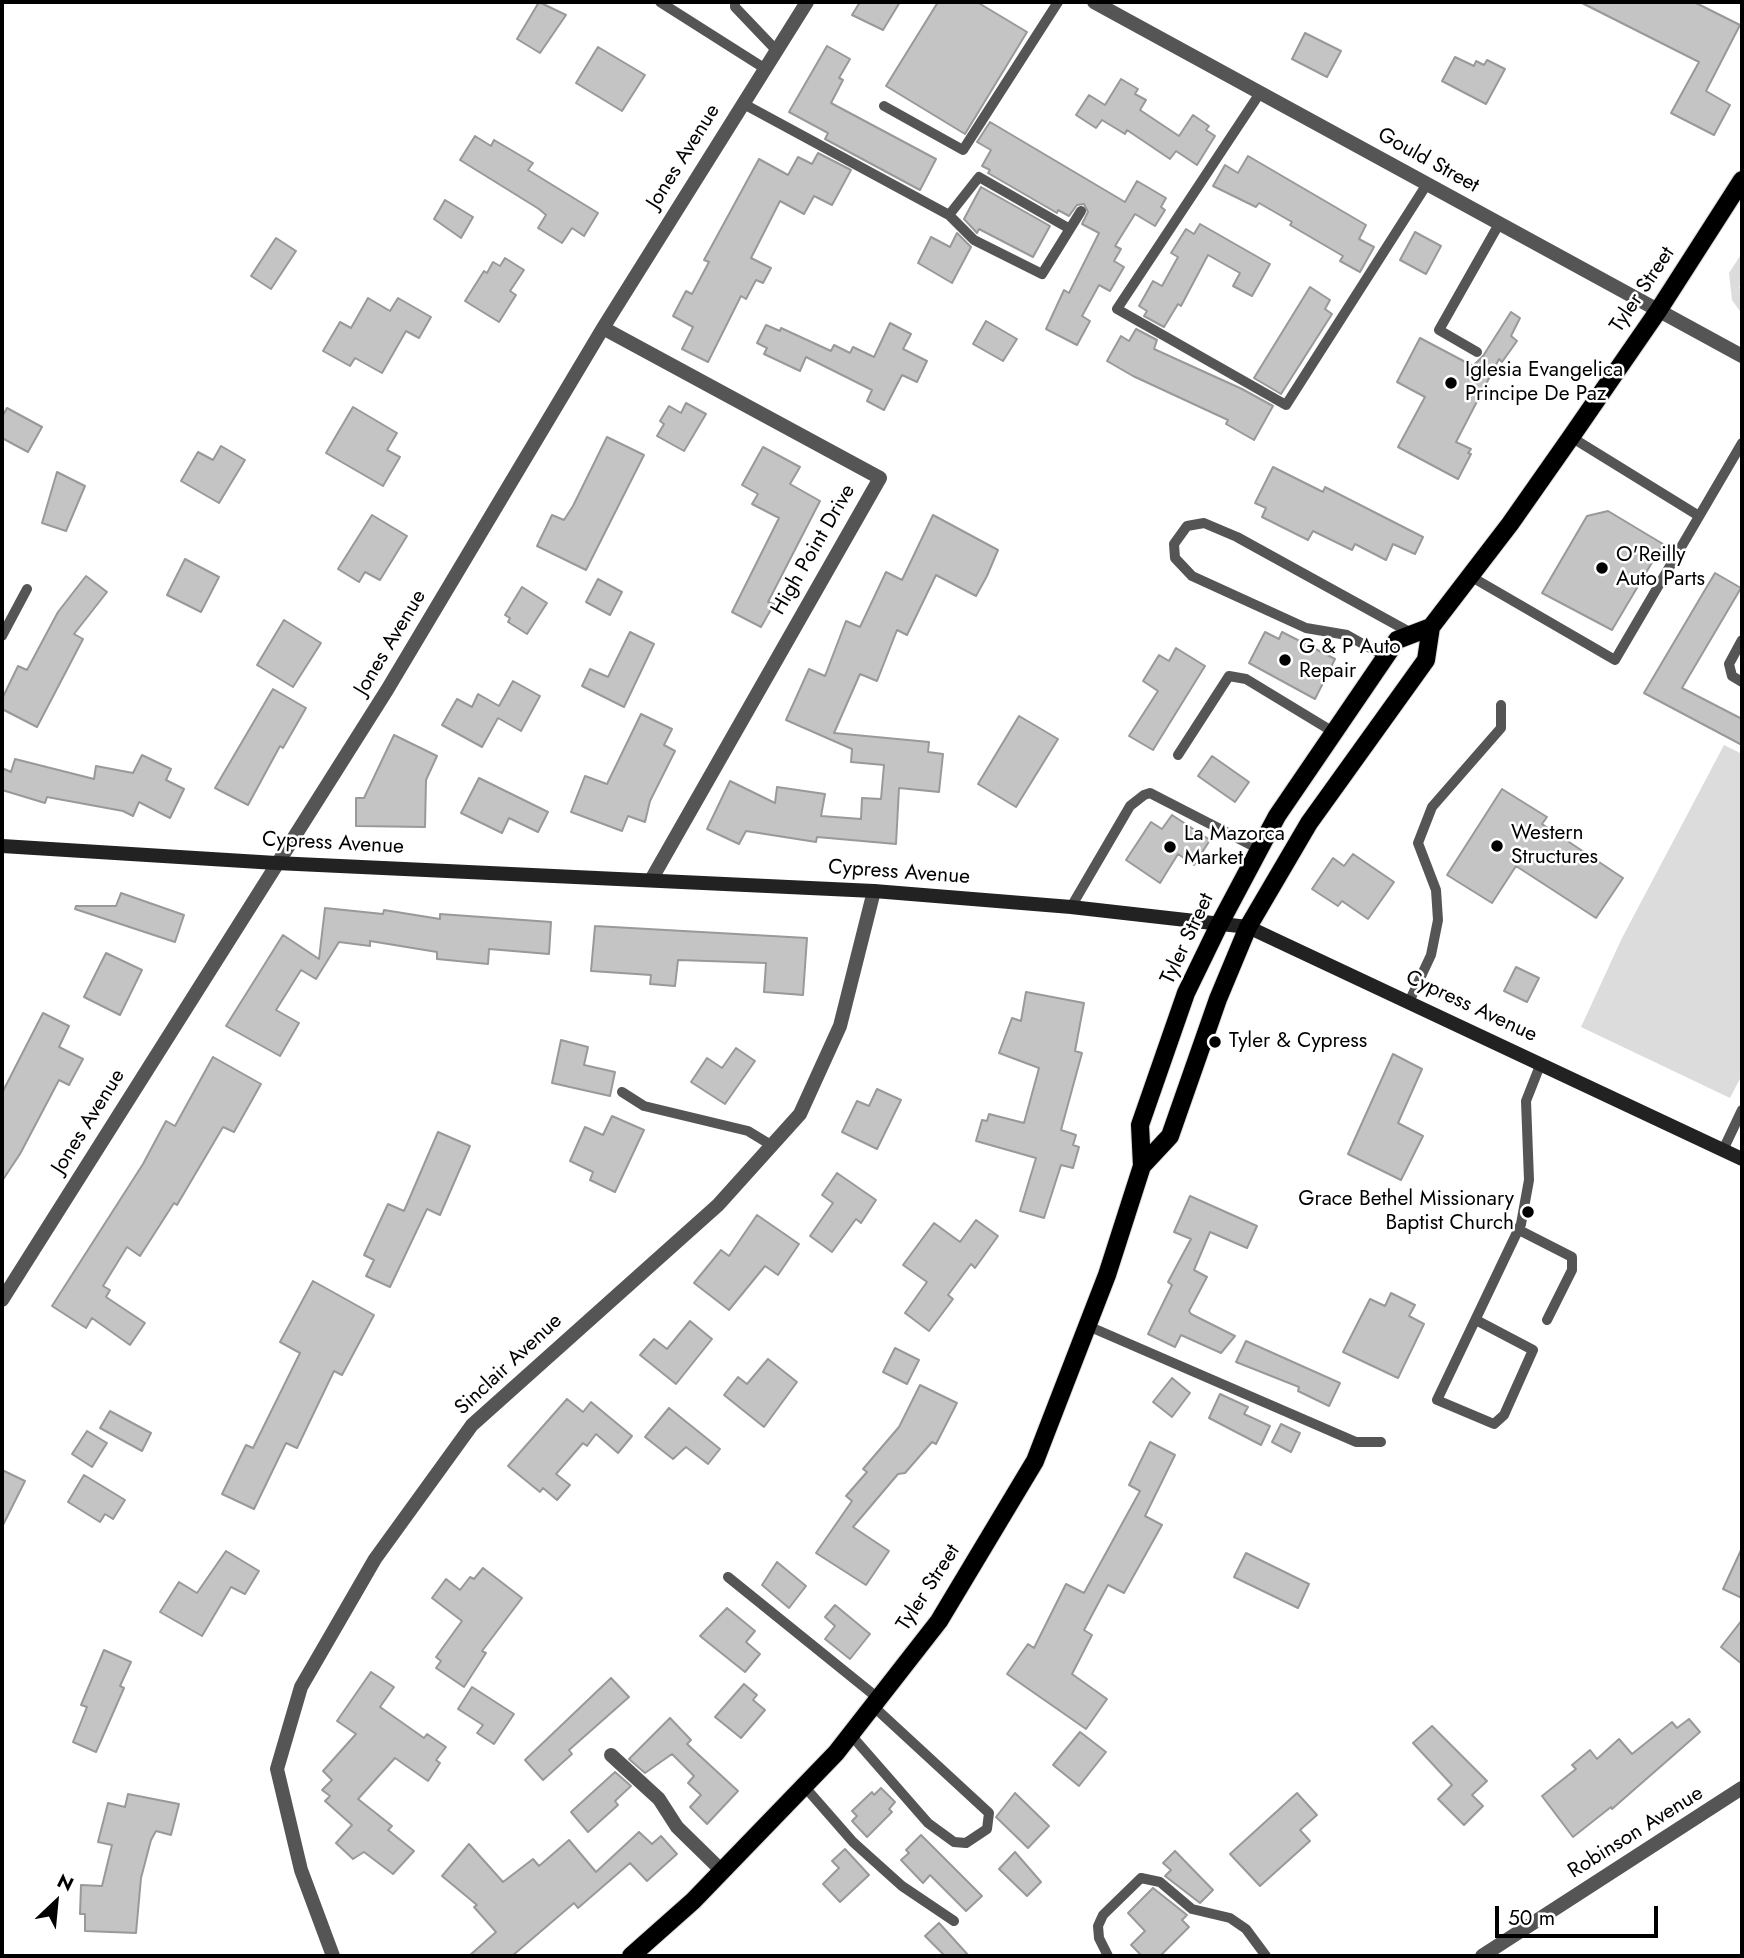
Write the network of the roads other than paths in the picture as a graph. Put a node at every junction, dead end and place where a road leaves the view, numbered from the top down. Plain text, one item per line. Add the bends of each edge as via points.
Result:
1 (660, 2) edge
2 (735, 2) edge
3 (807, 2) edge
4 (1058, 2) edge
5 (1094, 2) edge
6 (776, 50) junction
7 (764, 68) junction
8 (1260, 93) junction
9 (742, 103) junction
10 (884, 106) dead end
11 (1427, 184) junction
12 (1739, 191) edge
13 (1081, 211) dead end
14 (949, 215) junction
15 (1499, 224) junction
16 (1070, 229) junction
17 (1658, 311) junction
18 (603, 328) junction
19 (1477, 352) dead end
20 (1742, 356) edge
21 (1571, 437) junction
22 (1742, 443) edge
23 (1699, 516) junction
24 (1470, 576) junction
25 (27, 589) dead end
26 (1431, 627) junction
27 (1413, 634) junction
28 (2, 636) edge
29 (1742, 640) edge
30 (1386, 657) junction
31 (1742, 682) edge
32 (1501, 705) dead end
33 (1335, 733) junction
34 (1178, 755) dead end
35 (2, 846) edge
36 (1257, 848) junction
37 (276, 863) junction
38 (651, 880) junction
39 (874, 891) junction
40 (1071, 907) junction
41 (1219, 925) junction
42 (1248, 927) junction
43 (1409, 1002) junction
44 (1541, 1063) junction
45 (622, 1092) dead end
46 (1742, 1110) edge
47 (771, 1145) junction
48 (1723, 1150) junction
49 (1742, 1159) edge
50 (1142, 1166) junction
51 (1519, 1230) junction
52 (2, 1300) edge
53 (1476, 1320) junction
54 (1547, 1320) dead end
55 (1088, 1326) junction
56 (1381, 1442) dead end
57 (728, 1577) dead end
58 (876, 1702) junction
59 (850, 1735) junction
60 (611, 1755) dead end
61 (804, 1786) junction
62 (1742, 1788) edge
63 (722, 1871) junction
64 (954, 1922) dead end
65 (333, 1956) edge
66 (631, 1956) edge
67 (1108, 1956) edge
68 (1266, 1956) edge
69 (1482, 1956) edge

1 - 7 lane
2 - 6 lane
3 - 6 street, Jones Avenue
4 - 10 lane via 963,150
5 - 8 street, Gould Street
6 - 7 street, Jones Avenue
7 - 9 street, Jones Avenue
8 - 11 street, Gould Street
8 - 11 lane via 1117,309 1286,405
9 - 14 lane
9 - 18 street, Jones Avenue
11 - 15 street, Gould Street
12 - 17 main road, Tyler Street
13 - 16 lane
14 - 16 lane via 979,177
14 - 16 lane via 974,240 1042,274
15 - 17 street, Gould Street
15 - 19 lane via 1439,330
17 - 20 street, Gould Street
17 - 21 main road, Tyler Street
18 - 37 street, Jones Avenue via 387,690
18 - 38 street, High Point Drive via 880,478
21 - 23 lane
21 - 24 main road, Tyler Street
22 - 23 lane
23 - 24 lane via 1615,660
24 - 26 main road, Tyler Street
25 - 28 lane
26 - 27 main road, Tyler Street
26 - 42 main road, Tyler Street via 1426,660 1309,823
27 - 30 main road, Tyler Street via 1397,640
27 - 30 lane via 1204,523 1186,526 1174,544 1175,558 1192,576 1306,628 1347,635
29 - 31 lane via 1729,664 1732,676
30 - 33 main road, Tyler Street
32 - 43 lane via 1501,728 1432,807 1418,843 1436,890 1438,920 1431,955
33 - 34 lane via 1246,679 1229,676
33 - 36 main road, Tyler Street
35 - 37 street, Cypress Avenue
36 - 40 lane via 1144,794 1130,806
36 - 41 main road, Tyler Street
37 - 38 street, Cypress Avenue
37 - 52 street, Jones Avenue
38 - 39 street, Cypress Avenue
39 - 40 street, Cypress Avenue
39 - 47 street, Sinclair Avenue via 840,1026 800,1114
40 - 41 street, Cypress Avenue
41 - 42 street, Cypress Avenue
41 - 50 main road, Tyler Street via 1186,993 1140,1125
42 - 43 street, Cypress Avenue
42 - 50 main road, Tyler Street via 1170,1136
43 - 44 street, Cypress Avenue
44 - 48 street, Cypress Avenue
44 - 51 lane via 1526,1101 1529,1180
45 - 47 lane via 644,1106 748,1131
46 - 48 lane
47 - 65 street, Sinclair Avenue via 718,1205 472,1425 375,1559 301,1687 277,1769 301,1870
48 - 49 street, Cypress Avenue
50 - 55 main road, Tyler Street
51 - 53 lane
51 - 54 lane via 1572,1257 1572,1270
53 - 53 lane via 1437,1400 1494,1424 1504,1415 1533,1350
55 - 56 lane via 1356,1442
55 - 58 main road, Tyler Street via 1035,1461 939,1621
57 - 58 lane
58 - 59 main road, Tyler Street
58 - 59 lane via 989,1813 987,1829 966,1843 954,1842 928,1823
59 - 61 main road, Tyler Street
60 - 63 street via 659,1799 677,1827
61 - 63 main road, Tyler Street
61 - 64 lane via 853,1842 902,1886
62 - 69 street, Robinson Avenue
63 - 66 main road, Tyler Street
67 - 68 lane via 1098,1926 1103,1915 1141,1878 1160,1882 1192,1909 1230,1918 1246,1929

